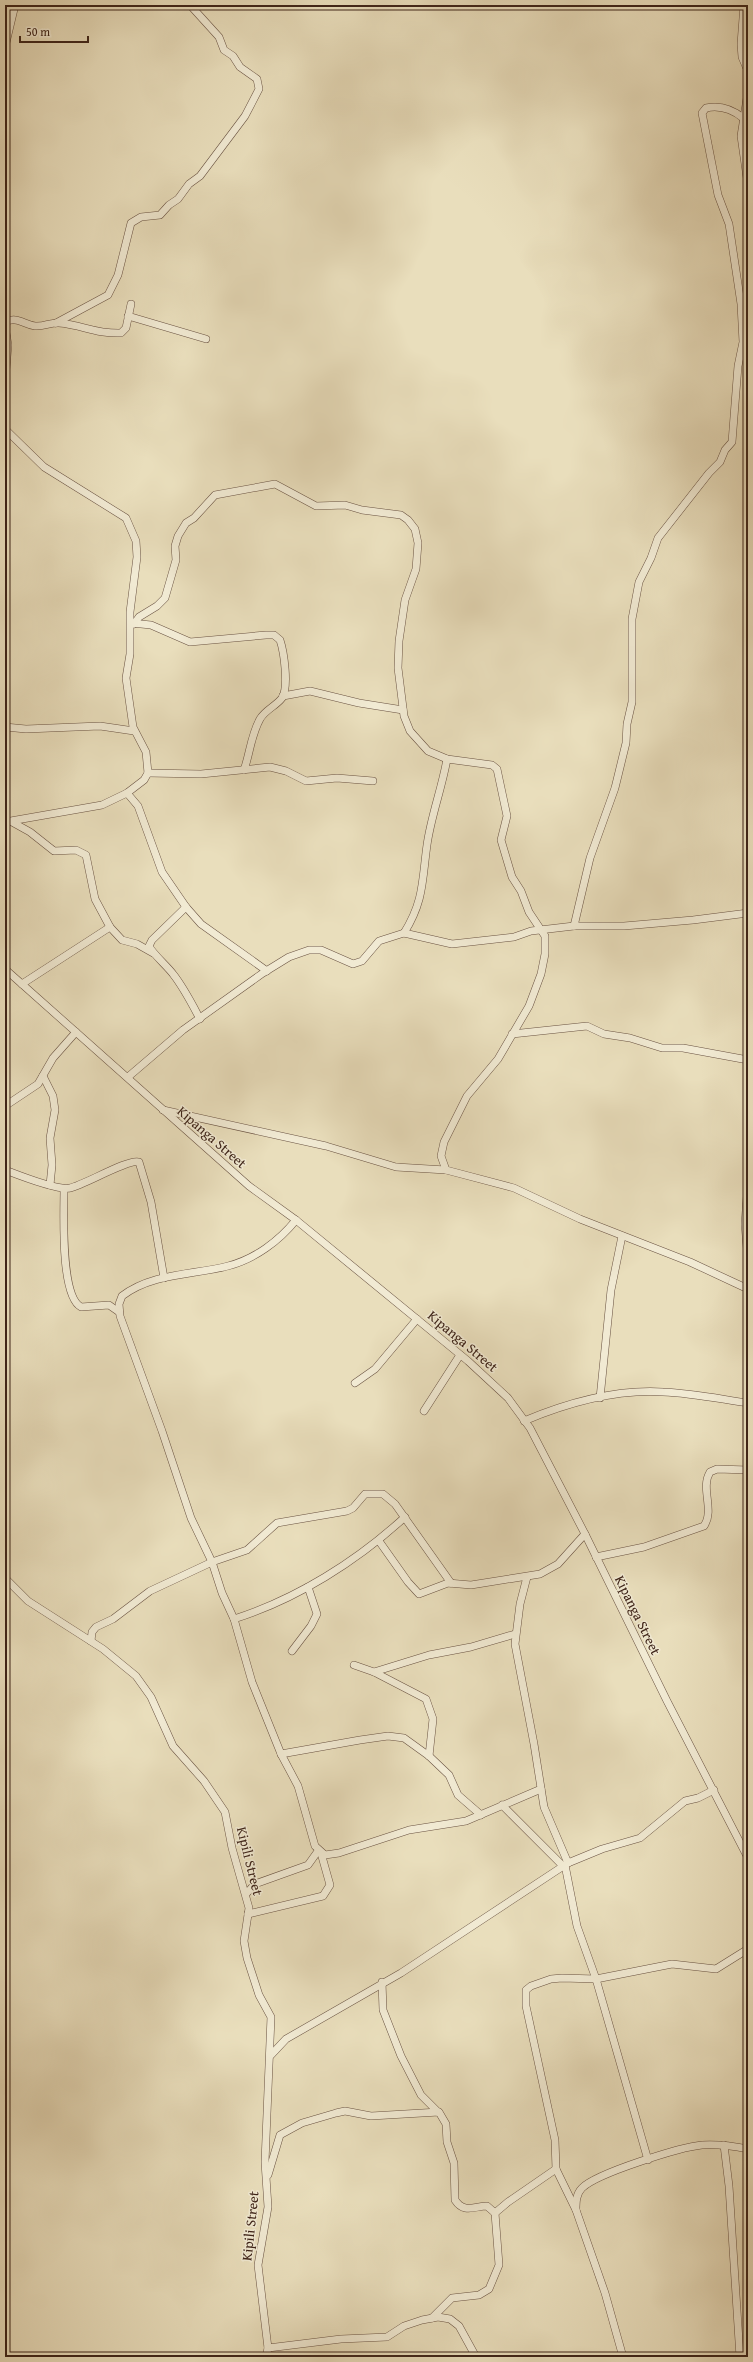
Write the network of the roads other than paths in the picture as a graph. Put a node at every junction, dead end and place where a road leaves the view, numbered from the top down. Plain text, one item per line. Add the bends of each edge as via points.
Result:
1 (190, 5) edge
2 (744, 5) edge
3 (16, 7) edge
4 (5, 47) edge
5 (748, 71) edge
6 (748, 92) edge
7 (743, 118) junction
8 (748, 186) edge
9 (131, 304) dead end
10 (128, 316) junction
11 (5, 322) edge
12 (56, 322) junction
13 (5, 326) edge
14 (206, 339) dead end
15 (5, 382) edge
16 (5, 429) edge
17 (132, 623) junction
18 (283, 696) junction
19 (402, 710) junction
20 (5, 727) edge
21 (134, 731) junction
22 (448, 759) junction
23 (244, 770) junction
24 (148, 773) junction
25 (373, 781) dead end
26 (127, 793) junction
27 (9, 822) edge
28 (186, 907) junction
29 (748, 913) edge
30 (574, 926) junction
31 (110, 927) junction
32 (542, 930) junction
33 (404, 933) junction
34 (153, 953) junction
35 (5, 969) edge
36 (267, 971) junction
37 (22, 984) junction
38 (200, 1019) junction
39 (76, 1032) junction
40 (512, 1034) junction
41 (748, 1060) edge
42 (43, 1076) junction
43 (128, 1077) junction
44 (5, 1106) edge
45 (162, 1110) junction
46 (5, 1170) edge
47 (446, 1170) junction
48 (748, 1183) edge
49 (50, 1184) junction
50 (64, 1189) junction
51 (296, 1220) junction
52 (622, 1236) junction
53 (748, 1260) edge
54 (164, 1278) junction
55 (748, 1289) edge
56 (119, 1312) junction
57 (417, 1319) junction
58 (460, 1355) junction
59 (354, 1383) dead end
60 (600, 1398) junction
61 (748, 1403) edge
62 (424, 1411) dead end
63 (524, 1420) junction
64 (748, 1470) edge
65 (405, 1517) junction
66 (585, 1534) junction
67 (379, 1541) junction
68 (596, 1557) junction
69 (212, 1562) junction
70 (527, 1577) junction
71 (5, 1578) edge
72 (451, 1583) junction
73 (308, 1587) junction
74 (234, 1619) junction
75 (515, 1634) junction
76 (91, 1641) junction
77 (292, 1652) dead end
78 (354, 1665) dead end
79 (374, 1672) junction
80 (281, 1754) junction
81 (429, 1756) junction
82 (541, 1789) junction
83 (714, 1790) junction
84 (502, 1805) junction
85 (481, 1816) junction
86 (319, 1852) junction
87 (748, 1858) edge
88 (565, 1865) junction
89 (246, 1894) junction
90 (248, 1914) junction
91 (748, 1949) edge
92 (596, 1979) junction
93 (382, 1982) junction
94 (269, 2057) junction
95 (439, 2112) junction
96 (724, 2145) junction
97 (748, 2149) edge
98 (648, 2160) junction
99 (556, 2169) junction
100 (267, 2180) junction
101 (576, 2210) junction
102 (496, 2213) junction
103 (432, 2318) junction
104 (268, 2348) junction
105 (266, 2357) edge
106 (476, 2357) edge
107 (623, 2357) edge
108 (740, 2357) edge

1 - 12 street via 219,37 224,50 233,56 240,67 257,79 259,89 245,116 200,176 189,184 178,200 160,215 141,217 131,223 118,275 108,295
2 - 5 street via 741,44 742,57
3 - 4 street
6 - 7 street
7 - 8 street via 741,136
7 - 30 street via 734,111 722,108 709,108 702,113 718,195 729,224 741,304 743,342 738,366 732,442 720,462 658,538 639,582 632,619 632,702 626,743 615,788 590,858
9 - 10 street
10 - 12 street via 124,331 121,333 101,334 78,325
10 - 14 street
11 - 12 street via 18,320 37,326
13 - 15 street via 8,345
16 - 17 street via 44,467 126,518 130,524 136,541 137,557
17 - 18 street via 151,625 190,642 266,635 277,637 282,646 285,669
17 - 19 street via 165,598 176,560 175,546 178,536 186,523 216,495 275,484 316,506 345,505 401,515 415,529 418,543 416,569 405,600 399,640 398,668
17 - 21 street via 126,678
18 - 19 street via 310,691
18 - 23 street via 260,718
19 - 22 street via 410,731 419,743 428,751
20 - 21 street via 26,729 100,726
21 - 24 street via 146,752
22 - 32 street via 492,765 497,769 507,812 501,840 509,869 529,912
22 - 33 street via 427,845 426,868 419,903
23 - 24 street via 201,774
23 - 25 street via 278,768 306,781 337,778
24 - 26 street via 144,780
26 - 27 street via 95,807
26 - 28 street via 138,806 162,872
27 - 31 street via 30,832 54,851 76,850 86,855 95,899
28 - 34 street via 149,944
28 - 36 street via 201,924
29 - 30 street via 624,926
30 - 32 street
31 - 34 street via 122,940 137,944
31 - 37 street
32 - 33 street via 514,937 452,944
32 - 40 street via 546,948 541,974 529,1006
33 - 36 street via 379,941 362,961 357,963 348,963 315,949 289,957
34 - 38 street via 159,956 178,980
35 - 37 street, Kipanga Street
36 - 38 street
37 - 39 street, Kipanga Street
38 - 43 street via 183,1030
39 - 42 street via 53,1058
39 - 43 street, Kipanga Street
40 - 41 street via 588,1026 604,1034 630,1038 662,1048 683,1048
40 - 47 street via 498,1059 468,1096 444,1142 442,1156
42 - 44 street via 30,1090
42 - 49 street via 53,1096 55,1110 50,1138
43 - 45 street, Kipanga Street
45 - 47 street via 326,1146 396,1167
45 - 51 street, Kipanga Street via 249,1186
46 - 49 street
47 - 52 street via 514,1188
48 - 53 street via 745,1219
49 - 50 street
50 - 54 street via 105,1174 133,1160 139,1162 151,1202
50 - 56 street via 64,1255 68,1282 75,1301 81,1307 109,1304
51 - 54 street via 287,1232 272,1244 238,1263
51 - 57 street, Kipanga Street
52 - 55 street via 690,1262
52 - 60 street via 611,1290
54 - 56 street via 135,1288 122,1296
56 - 69 street via 191,1518
57 - 58 street, Kipanga Street
57 - 59 street via 375,1369
58 - 62 street
58 - 63 street, Kipanga Street via 508,1398
60 - 61 street via 637,1392 664,1392
60 - 63 street via 559,1406
63 - 66 street, Kipanga Street
64 - 68 street via 717,1469 710,1472 707,1479 708,1516 704,1526 644,1547
65 - 67 street
65 - 69 street via 384,1494 365,1494 347,1512 280,1521 247,1550
65 - 72 street
66 - 68 street, Kipanga Street
66 - 70 street via 550,1570
67 - 72 street via 417,1593 421,1594
67 - 73 street
68 - 83 street, Kipanga Street
69 - 74 street
69 - 76 street via 150,1591 113,1619 96,1628 92,1632
70 - 72 street via 471,1585
70 - 75 street
71 - 76 street, Kipili Street via 28,1601
73 - 74 street via 261,1610
73 - 77 street via 317,1614
74 - 80 street via 249,1673
75 - 79 street via 471,1647 429,1655
75 - 82 street
76 - 89 street, Kipili Street via 136,1676 151,1697 173,1746 216,1798 226,1818 234,1860
78 - 79 street
79 - 81 street via 426,1699 433,1719
80 - 81 street via 396,1736 409,1740
80 - 86 street via 298,1786
81 - 85 street via 449,1776 458,1795
82 - 84 street
82 - 88 street via 547,1817
83 - 87 street, Kipanga Street
83 - 88 street via 685,1801 640,1838 602,1849
84 - 85 street
84 - 88 street
85 - 86 street via 466,1821 409,1830 328,1856
86 - 89 street via 308,1865 255,1884
86 - 90 street via 330,1885 323,1896
88 - 92 street via 577,1926
88 - 93 street via 401,1973
89 - 90 street, Kipili Street
90 - 94 street, Kipili Street via 244,1941 259,1995 271,2017
91 - 92 street via 716,1968 672,1964
92 - 98 street
92 - 99 street via 556,1978 526,1990 526,2006 555,2140
93 - 94 street via 286,2039
93 - 95 street via 383,2010 401,2056 421,2095
94 - 100 street, Kipili Street via 265,2162
95 - 100 street via 371,2116 345,2112 319,2116 278,2137
95 - 102 street via 446,2124 447,2142 454,2163 455,2200 462,2207 472,2209 487,2206
96 - 97 street
96 - 98 street via 701,2145
96 - 108 street
98 - 101 street via 607,2173 586,2185 577,2196
99 - 101 street
99 - 102 street
100 - 104 street, Kipili Street via 267,2219 258,2265
101 - 107 street
102 - 103 street via 494,2220 499,2265 489,2289 479,2295 452,2298
103 - 104 street via 404,2326 387,2337 341,2339
103 - 106 street via 450,2320 459,2326
104 - 105 street, Kipili Street

